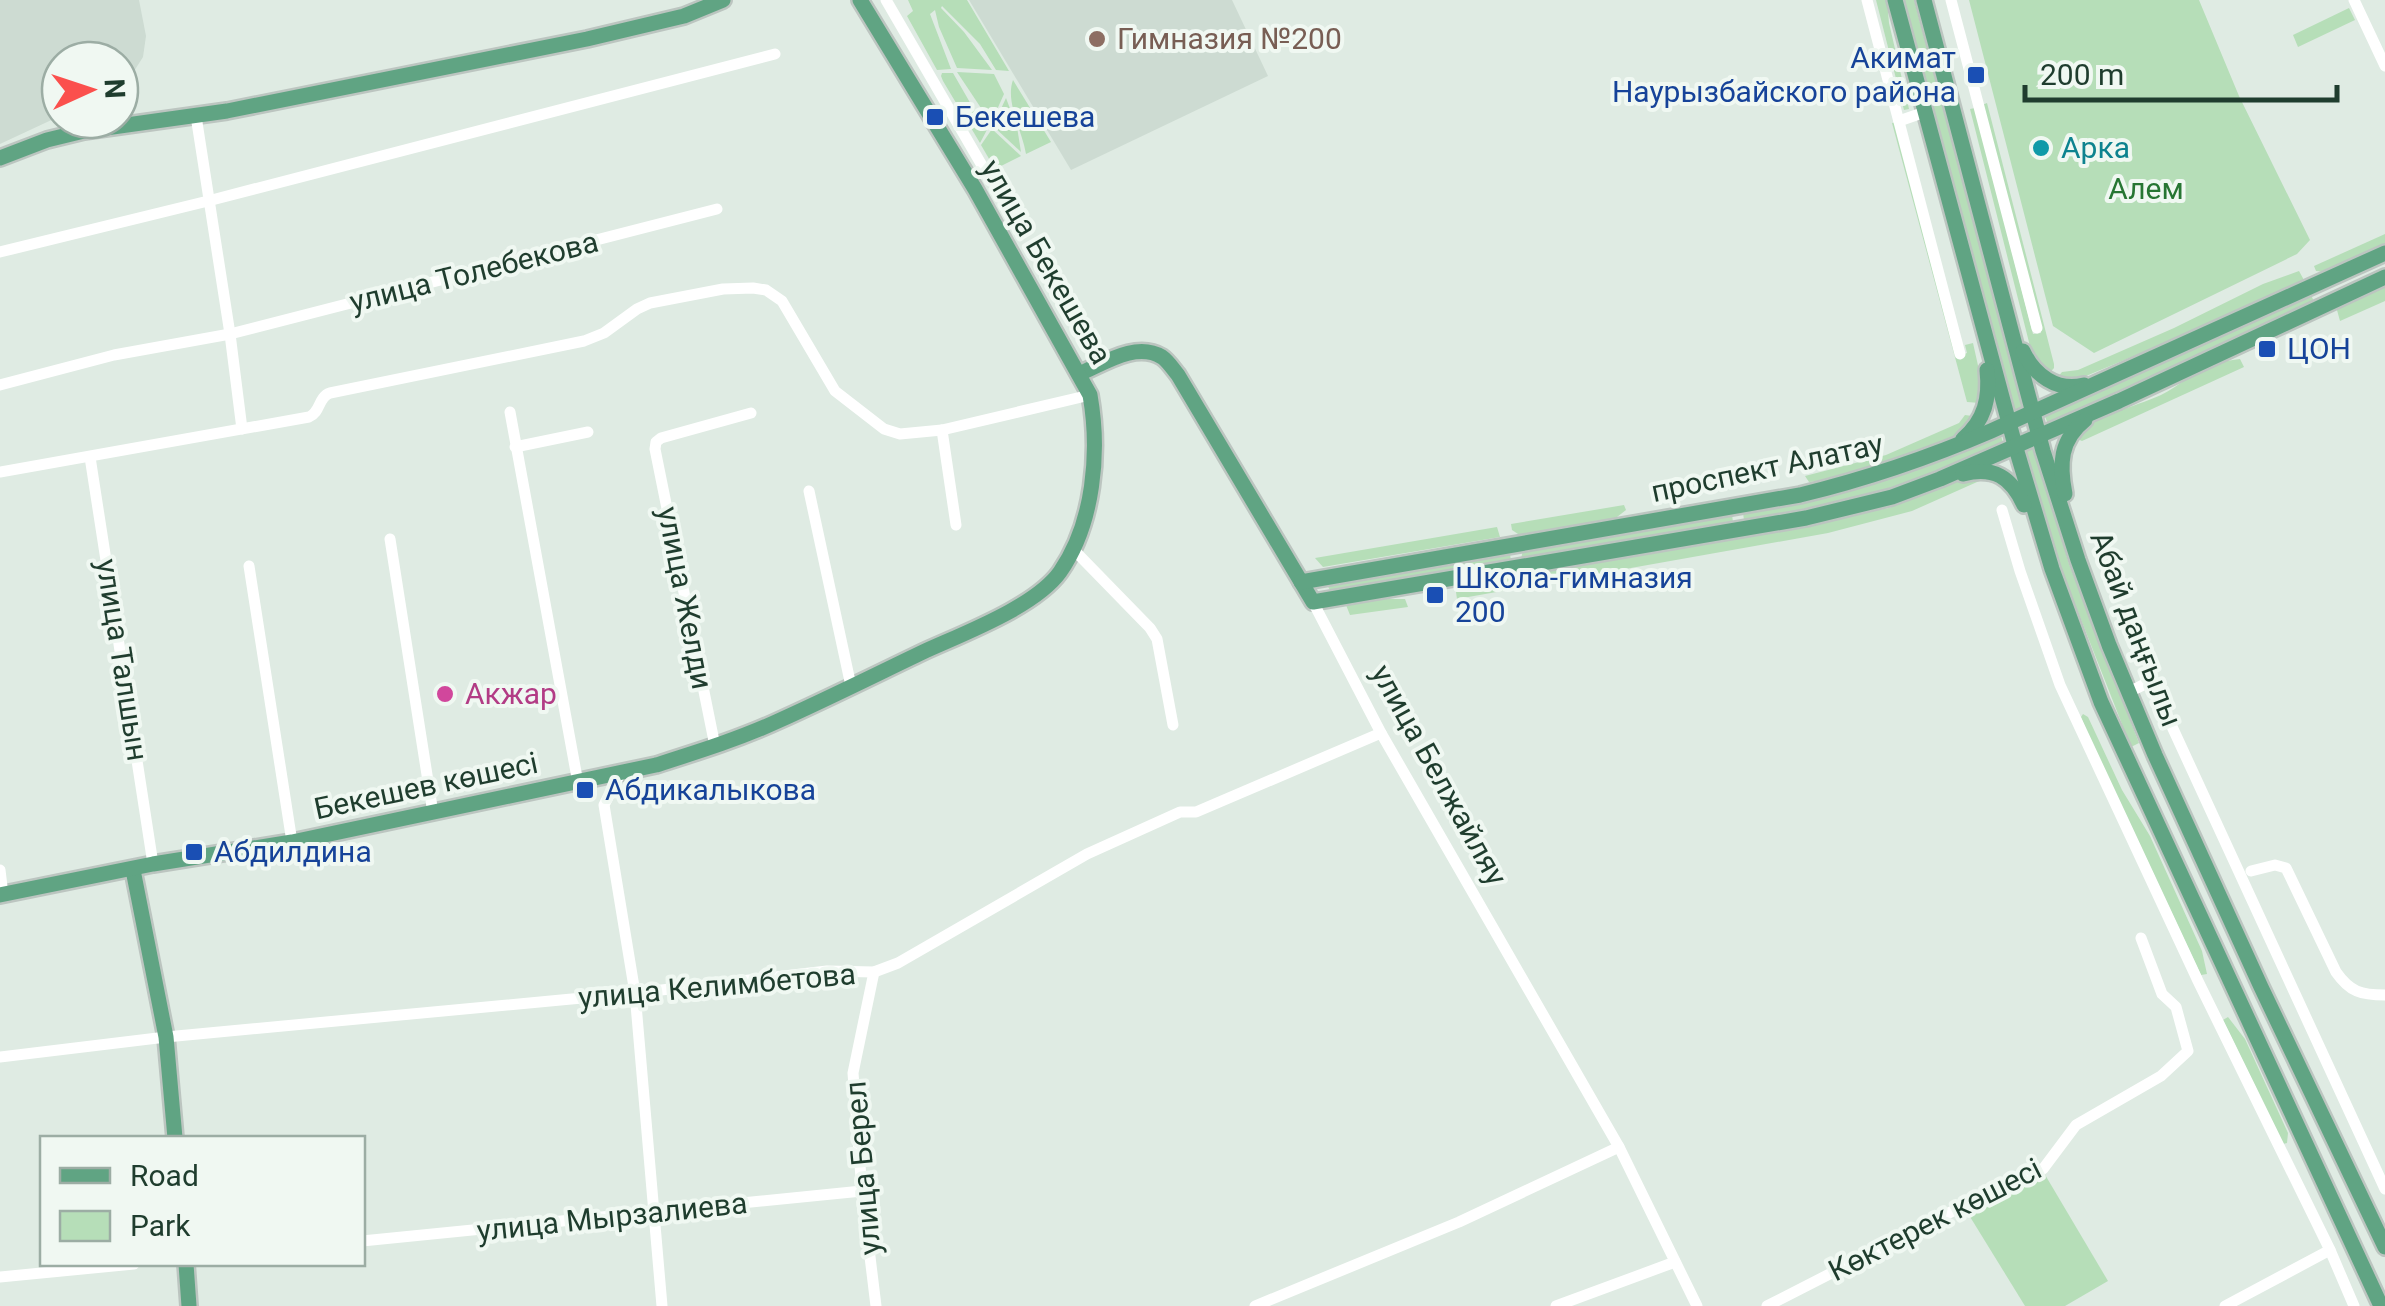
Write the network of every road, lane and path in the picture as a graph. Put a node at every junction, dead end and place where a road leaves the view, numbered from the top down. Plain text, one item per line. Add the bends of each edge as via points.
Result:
1 (723, 0) edge
2 (860, 0) edge
3 (886, 0) edge
4 (1867, 0) edge
5 (1894, 0) edge
6 (1924, 0) edge
7 (1950, 0) edge
8 (2354, 0) edge
9 (775, 54) dead end
10 (2385, 66) edge
11 (1976, 96) junction
12 (1952, 104) junction
13 (1925, 112) junction
14 (196, 116) junction
15 (1899, 121) junction
16 (0, 158) edge
17 (991, 181) dead end
18 (208, 201) junction
19 (718, 210) dead end
20 (0, 252) edge
21 (2385, 253) edge
22 (2385, 277) edge
23 (2012, 328) junction
24 (2037, 328) dead end
25 (230, 334) junction
26 (1984, 336) junction
27 (1960, 354) dead end
28 (1079, 374) junction
29 (2112, 378) junction
30 (0, 385) edge
31 (1090, 395) junction
32 (2119, 401) junction
33 (510, 412) dead end
34 (2034, 412) junction
35 (751, 413) dead end
36 (2008, 424) junction
37 (242, 430) junction
38 (942, 430) junction
39 (588, 432) dead end
40 (2039, 434) junction
41 (2015, 445) junction
42 (515, 447) junction
43 (90, 457) junction
44 (1930, 457) junction
45 (0, 472) edge
46 (1940, 479) junction
47 (810, 491) dead end
48 (1733, 507) junction
49 (2002, 510) dead end
50 (956, 525) dead end
51 (1740, 529) junction
52 (390, 539) dead end
53 (1512, 546) junction
54 (1073, 549) junction
55 (2078, 560) junction
56 (249, 566) dead end
57 (1519, 568) junction
58 (2052, 569) junction
59 (1301, 582) junction
60 (1313, 602) junction
61 (851, 686) junction
62 (2129, 692) junction
63 (1173, 725) dead end
64 (1382, 733) junction
65 (715, 746) junction
66 (2156, 755) junction
67 (2131, 767) junction
68 (620, 774) junction
69 (578, 783) junction
70 (433, 814) junction
71 (292, 842) junction
72 (153, 864) junction
73 (0, 870) edge
74 (133, 870) junction
75 (2251, 871) dead end
76 (2, 895) edge
77 (2140, 938) dead end
78 (874, 972) junction
79 (635, 993) junction
80 (2385, 995) edge
81 (166, 1037) junction
82 (0, 1057) edge
83 (175, 1136) edge
84 (1620, 1147) junction
85 (2385, 1189) edge
86 (862, 1191) junction
87 (653, 1214) junction
88 (365, 1242) edge
89 (2385, 1247) edge
90 (2330, 1250) junction
91 (1675, 1262) junction
92 (113, 1266) edge
93 (186, 1266) edge
94 (0, 1277) edge
95 (1284, 1300) edge
96 (190, 1306) edge
97 (662, 1306) edge
98 (876, 1306) edge
99 (1255, 1306) edge
100 (1556, 1306) edge
101 (1697, 1306) edge
102 (1767, 1306) edge
103 (2225, 1306) edge
104 (2354, 1306) edge
105 (2381, 1306) edge

1 - 14 main road via 587,39
2 - 28 main road, улица Бекешева
3 - 17 street
4 - 15 street
5 - 13 main road
6 - 12 main road, Абай даңғылы
7 - 11 street
8 - 10 street
9 - 18 street
11 - 12 street
11 - 24 street
12 - 23 main road, Абай даңғылы
13 - 15 street
13 - 26 main road
14 - 16 main road via 84,131
14 - 18 street
15 - 27 street
18 - 20 street
18 - 25 street
19 - 25 street, улица Толебекова
21 - 29 main road, проспект Алатау
22 - 32 main road, проспект Алатау
23 - 29 main road via 2027,361 2048,381 2076,387
23 - 34 main road, Абай даңғылы
25 - 30 street, улица Толебекова
25 - 37 street
26 - 36 main road
26 - 44 main road via 1988,400 1982,416 1964,438
28 - 31 main road, улица Бекешева
28 - 59 main road, улица Белжайляу via 1130,352 1164,358
29 - 34 main road, проспект Алатау
31 - 38 street
31 - 54 main road, улица Бекешева via 1091,487
32 - 40 main road, проспект Алатау
32 - 55 main road via 2082,422 2061,460
33 - 42 street
34 - 36 main road, проспект Алатау
34 - 40 main road, Абай даңғылы
35 - 65 street, улица Желди via 656,442
36 - 41 main road
36 - 44 main road, проспект Алатау
37 - 38 street via 309,417 330,393 604,334 650,303 753,288 782,301 835,390 858,410 900,434
37 - 43 street
38 - 50 street
39 - 42 street
40 - 41 main road, проспект Алатау
40 - 55 main road, Абай даңғылы
41 - 46 main road, проспект Алатау
41 - 58 main road
42 - 69 street
43 - 45 street
43 - 72 street, улица Талшын
44 - 48 main road, проспект Алатау via 1855,482
46 - 51 main road, проспект Алатау via 1892,497
46 - 58 main road via 1985,471 2007,480
47 - 61 street
48 - 51 main road
48 - 53 main road, проспект Алатау
49 - 90 street via 2060,685
51 - 57 main road, проспект Алатау
52 - 70 street
53 - 57 main road
53 - 59 main road, проспект Алатау
54 - 61 main road, улица Бекешева via 1035,596
54 - 63 street via 1157,639
55 - 62 main road, Абай даңғылы
56 - 71 street
57 - 60 main road, проспект Алатау
58 - 67 main road
59 - 60 main road, улица Белжайляу
60 - 64 street, улица Белжайляу
61 - 65 main road, Бекешев көшесі
62 - 66 main road, Абай даңғылы
62 - 85 street via 2151,681
64 - 78 street, улица Келимбетова via 1087,854
64 - 84 street, улица Белжайляу
65 - 68 main road, Бекешев көшесі
66 - 67 main road
66 - 89 main road, Абай даңғылы
67 - 105 main road
68 - 69 main road, Бекешев көшесі
68 - 79 street via 604,804
69 - 70 main road, Бекешев көшесі
70 - 71 main road, Бекешев көшесі
71 - 72 main road, Бекешев көшесі
72 - 74 main road, Бекешев көшесі
73 - 76 street
74 - 76 main road, Бекешев көшесі
74 - 81 main road
75 - 80 street via 2286,868 2346,986
77 - 102 street, Көктерек көшесі via 2162,994 2176,1007 2188,1051 2162,1076 2076,1126 2044,1169
78 - 79 street, улица Келимбетова
78 - 86 street, улица Берел via 853,1073
79 - 81 street, улица Келимбетова
79 - 87 street
81 - 82 street, улица Келимбетова
81 - 83 main road
84 - 91 street, улица Белжайляу
84 - 95 street
86 - 87 street, улица Мырзалиева
86 - 98 street, улица Берел
87 - 88 street, улица Мырзалиева
87 - 97 street
90 - 103 street
90 - 104 street
91 - 100 street
91 - 101 street, улица Белжайляу
92 - 94 street
93 - 96 main road
95 - 99 street

